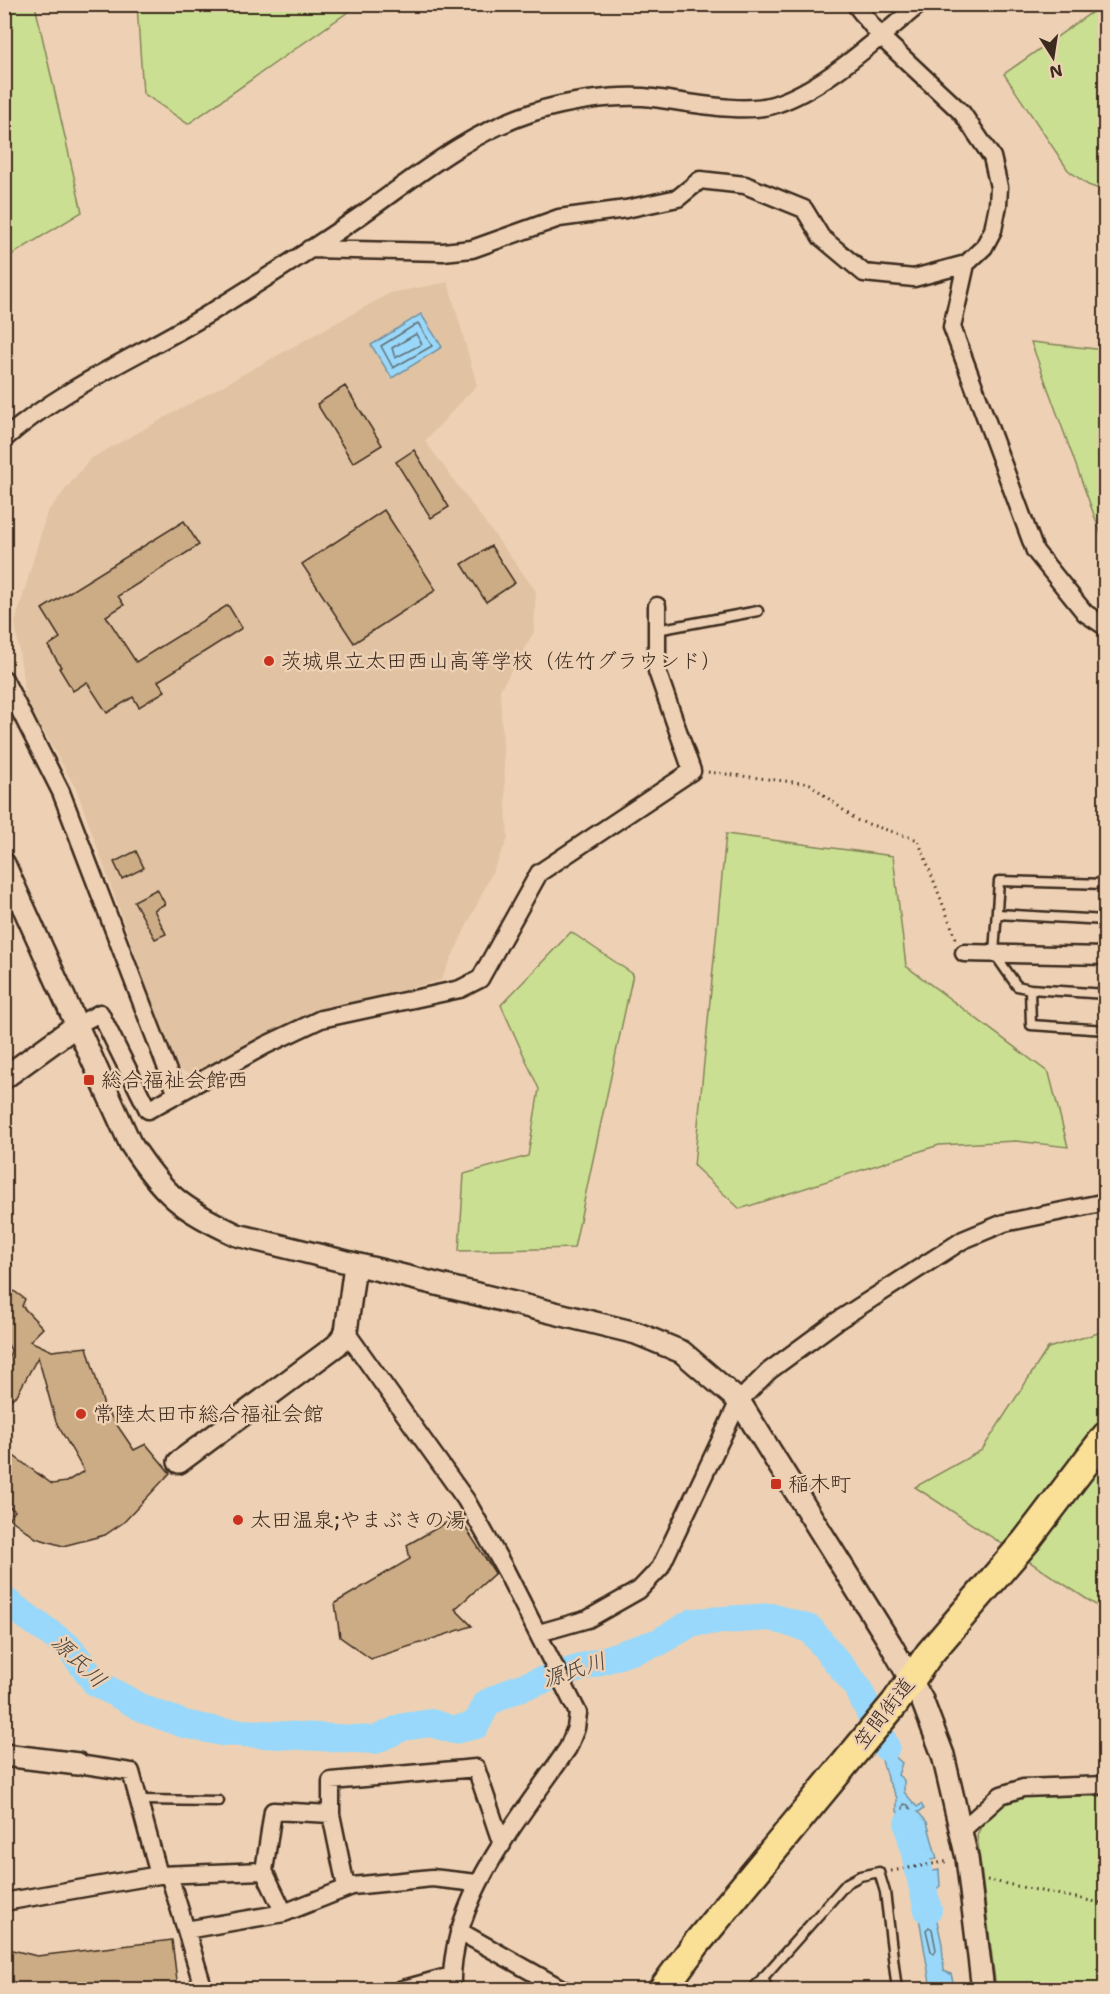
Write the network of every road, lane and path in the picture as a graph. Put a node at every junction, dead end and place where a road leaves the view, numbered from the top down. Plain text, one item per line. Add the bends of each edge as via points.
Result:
1 (855, 4) edge
2 (920, 4) edge
3 (880, 36) junction
4 (309, 249) junction
5 (966, 264) junction
6 (4, 439) edge
7 (657, 606) dead end
8 (759, 611) dead end
9 (1106, 627) edge
10 (656, 630) junction
11 (4, 680) edge
12 (692, 771) junction
13 (4, 864) edge
14 (1106, 884) edge
15 (997, 914) junction
16 (1106, 920) edge
17 (964, 953) joint
18 (994, 953) junction
19 (1106, 956) edge
20 (1030, 989) junction
21 (1106, 994) edge
22 (77, 1025) junction
23 (1106, 1030) edge
24 (4, 1078) edge
25 (177, 1095) junction
26 (1106, 1202) edge
27 (355, 1265) junction
28 (346, 1332) junction
29 (739, 1401) junction
30 (1106, 1436) edge
31 (179, 1462) dead end
32 (543, 1640) junction
33 (911, 1680) junction
34 (4, 1755) edge
35 (78, 1764) joint
36 (1106, 1785) edge
37 (139, 1800) junction
38 (219, 1801) dead end
39 (331, 1814) junction
40 (961, 1831) junction
41 (502, 1845) junction
42 (944, 1862) dead end
43 (264, 1871) junction
44 (890, 1871) dead end
45 (164, 1875) junction
46 (971, 1877) junction
47 (477, 1883) junction
48 (346, 1887) junction
49 (4, 1902) edge
50 (1106, 1905) edge
51 (284, 1913) junction
52 (186, 1930) junction
53 (459, 1931) junction
54 (763, 1977) junction
55 (451, 1983) edge
56 (204, 1989) edge
57 (400, 1989) edge
58 (564, 1989) edge
59 (662, 1989) edge
60 (752, 1989) edge
61 (768, 1989) edge
62 (897, 1989) edge
63 (983, 1989) edge

1 - 3 street
2 - 3 street
3 - 4 street via 814,86 774,105 747,110 642,97 576,102 496,125 420,170
3 - 5 street via 962,113 992,157 999,187 993,231 984,247
4 - 5 street via 472,249 560,218 678,198 700,180 745,185 804,209 821,237 864,273 914,278
4 - 6 street via 208,314 32,415
5 - 9 street via 952,327 1035,551 1085,613
7 - 10 street
8 - 10 lane
10 - 12 street via 657,671
11 - 25 street via 61,792
12 - 17 path via 810,784 856,820 918,840 954,937
12 - 25 street via 539,873 480,979 460,989 321,1018 266,1044
13 - 22 street
14 - 15 lane via 999,881
15 - 16 lane
15 - 18 lane
17 - 18 street
18 - 19 street
18 - 20 lane via 1017,986
20 - 21 lane
20 - 23 lane via 1031,1024
22 - 24 street
22 - 25 street via 100,1013 148,1110
22 - 27 street via 130,1143 171,1198 237,1235
26 - 29 street via 1004,1223 963,1240 837,1321 769,1371
27 - 28 street
27 - 29 street via 636,1333 682,1352
28 - 31 street via 337,1345
28 - 32 street via 466,1500
29 - 32 street via 660,1568 639,1590
29 - 33 street
30 - 33 main road, 笠間街道 via 1026,1541
32 - 41 street via 578,1713 576,1728 568,1748
33 - 40 street via 933,1723
33 - 59 main road, 笠間街道
34 - 35 street
35 - 37 street via 131,1772
36 - 40 street via 1023,1788 1001,1795
37 - 38 lane
37 - 45 street
39 - 41 street via 331,1781 476,1768
39 - 43 street via 273,1811
39 - 48 street
40 - 46 street
41 - 47 street
42 - 44 path
43 - 45 street
43 - 51 street
45 - 49 street
45 - 52 street
46 - 50 path
46 - 63 street
47 - 48 street via 432,1878
47 - 53 street
48 - 51 street
51 - 52 street
52 - 56 street
53 - 55 street
53 - 58 street
54 - 60 lane
54 - 61 lane
54 - 62 lane via 847,1883 879,1872
55 - 57 street

